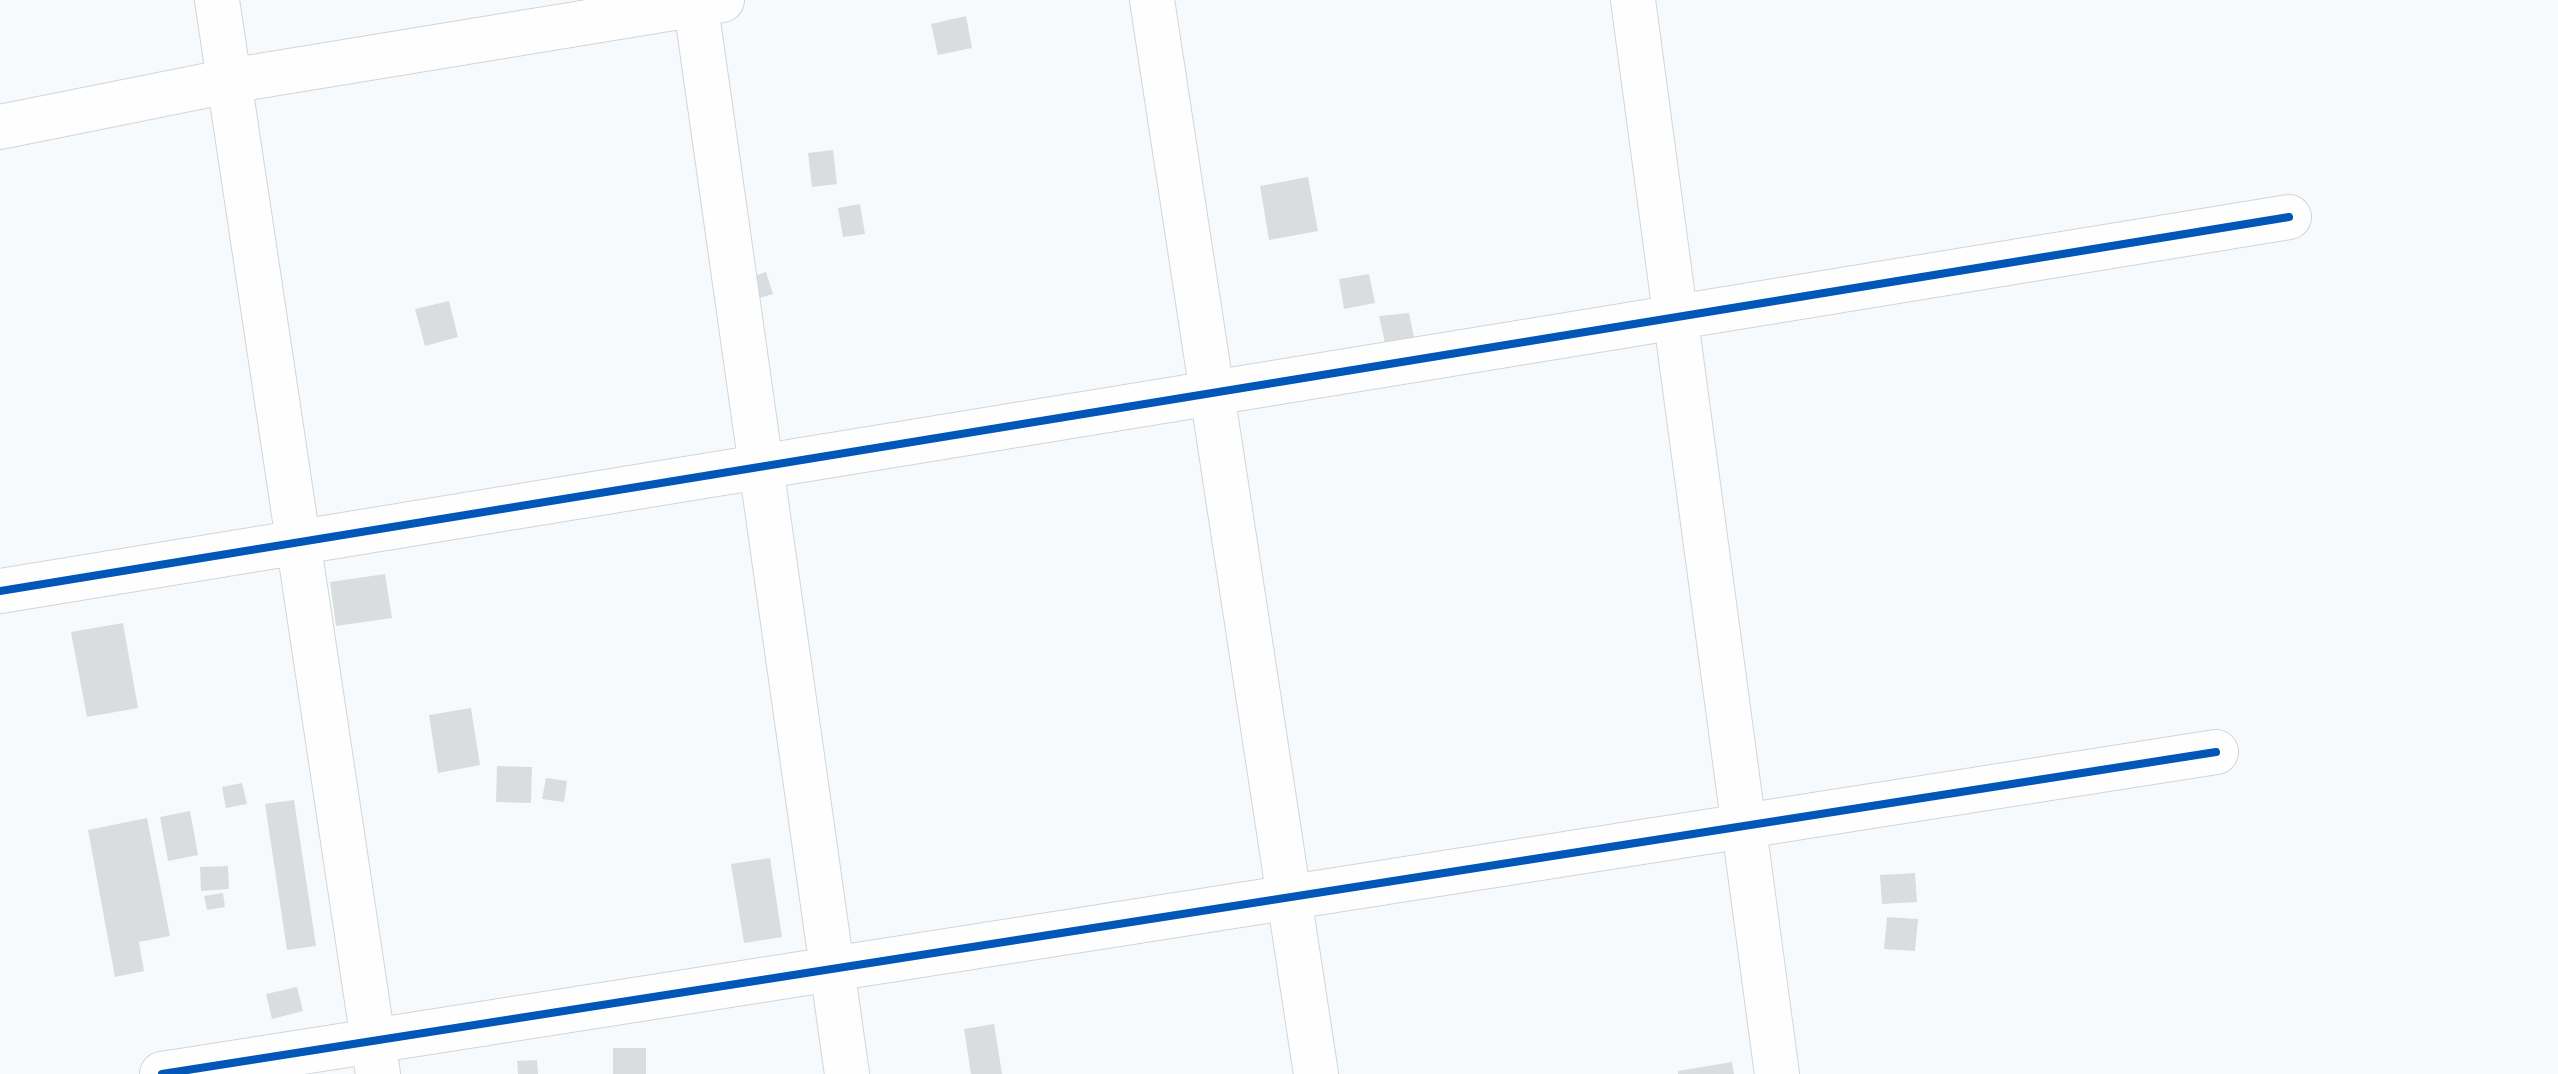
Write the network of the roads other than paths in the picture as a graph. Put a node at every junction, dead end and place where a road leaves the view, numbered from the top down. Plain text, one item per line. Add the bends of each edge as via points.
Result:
1 (217, 0) edge
2 (1152, 0) edge
3 (1633, 0) edge
4 (705, 2) edge
5 (229, 81) junction
6 (0, 127) edge
7 (2289, 217) dead end
8 (1675, 318) junction
9 (1212, 393) junction
10 (761, 467) junction
11 (298, 542) junction
12 (0, 591) edge
13 (2216, 752) dead end
14 (1744, 826) junction
15 (1289, 897) junction
16 (832, 969) junction
17 (375, 1057) edge
18 (162, 1074) edge
19 (847, 1074) edge
20 (1316, 1074) edge
21 (1777, 1074) edge

1 - 5 street
2 - 9 street
3 - 8 street
4 - 5 street
4 - 10 street
5 - 6 street
5 - 11 street
7 - 8 street
8 - 9 street
8 - 14 street
9 - 10 street
9 - 15 street
10 - 11 street
10 - 16 street
11 - 12 street
11 - 17 street
13 - 14 street
14 - 15 street
14 - 21 street
15 - 16 street
15 - 20 street
16 - 17 street
16 - 19 street
17 - 18 street

